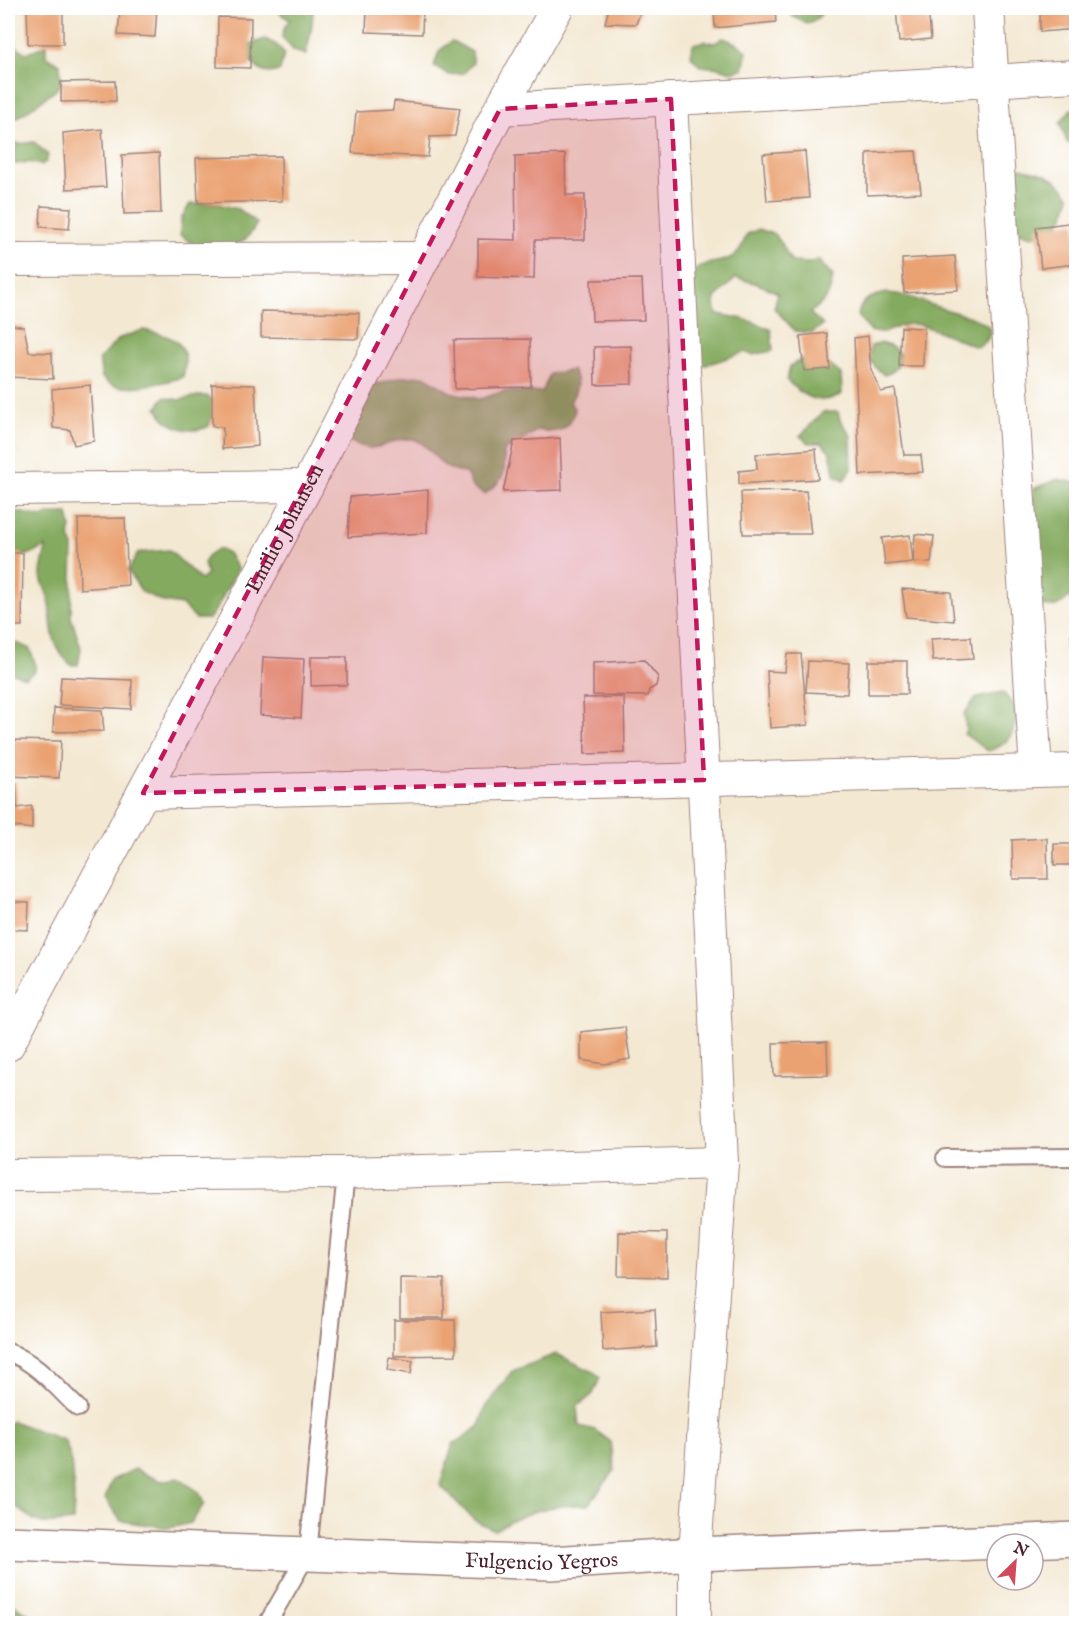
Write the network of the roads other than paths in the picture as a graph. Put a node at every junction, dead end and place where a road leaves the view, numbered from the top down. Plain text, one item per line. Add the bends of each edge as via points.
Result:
1 (557, 8) edge
2 (988, 8) edge
3 (1077, 76) edge
4 (993, 81) junction
5 (671, 99) junction
6 (500, 109) junction
7 (424, 258) junction
8 (8, 260) edge
9 (307, 486) junction
10 (8, 489) edge
11 (1077, 770) edge
12 (1036, 771) junction
13 (704, 780) junction
14 (143, 793) junction
15 (11, 1030) edge
16 (1077, 1157) edge
17 (945, 1158) dead end
18 (722, 1163) junction
19 (346, 1173) junction
20 (8, 1175) edge
21 (8, 1352) edge
22 (78, 1408) dead end
23 (1077, 1539) edge
24 (8, 1543) edge
25 (308, 1553) junction
26 (695, 1554) junction
27 (267, 1623) edge
28 (695, 1623) edge

1 - 6 street, Emilio Johansen
2 - 4 street
3 - 4 street
4 - 5 street
4 - 12 street
5 - 6 street
5 - 13 street
6 - 7 street, Emilio Johansen
7 - 8 street
7 - 9 street, Emilio Johansen
9 - 10 street
9 - 14 street, Emilio Johansen
11 - 12 street
12 - 13 street
13 - 14 street
13 - 18 street
14 - 15 street, Emilio Johansen
16 - 17 lane
18 - 19 street
18 - 26 street
19 - 20 street
19 - 25 lane
21 - 22 lane via 40,1371
23 - 26 street, Fulgencio Yegros
24 - 25 street, Fulgencio Yegros
25 - 26 street, Fulgencio Yegros via 551,1563
25 - 27 lane
26 - 28 street

